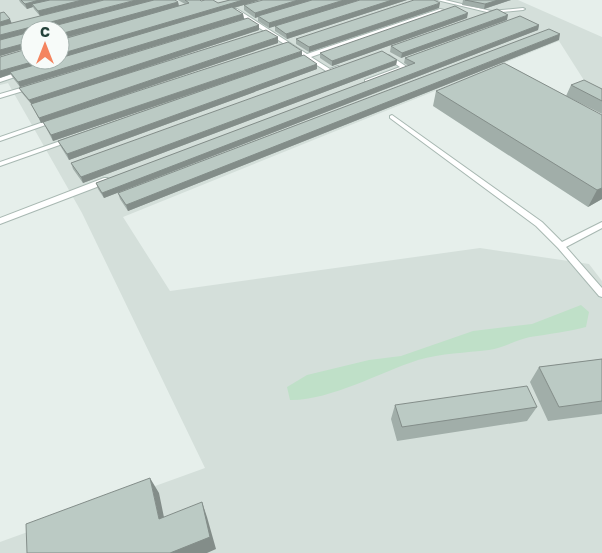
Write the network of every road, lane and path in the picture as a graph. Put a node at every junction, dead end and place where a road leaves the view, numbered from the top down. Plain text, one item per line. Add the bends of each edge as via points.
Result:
1 (439, 0) edge
2 (243, 8) edge
3 (234, 9) junction
4 (523, 9) dead end
5 (442, 10) edge
6 (225, 13) edge
7 (259, 18) edge
8 (251, 20) junction
9 (242, 23) edge
10 (277, 28) edge
11 (268, 31) junction
12 (258, 34) edge
13 (296, 40) edge
14 (286, 43) junction
15 (277, 46) edge
16 (380, 52) edge
17 (307, 56) junction
18 (406, 59) edge
19 (298, 60) edge
20 (396, 62) junction
21 (346, 65) edge
22 (28, 71) edge
23 (0, 80) edge
24 (37, 85) edge
25 (358, 85) edge
26 (0, 96) edge
27 (65, 117) edge
28 (392, 117) dead end
29 (74, 138) edge
30 (0, 139) edge
31 (0, 164) edge
32 (110, 179) edge
33 (0, 221) edge
34 (602, 225) edge
35 (561, 246) junction
36 (602, 294) edge

1 - 4 lane via 491,12
2 - 3 lane
3 - 6 lane
3 - 8 lane
5 - 17 lane
7 - 8 lane
8 - 9 lane
8 - 11 lane
10 - 11 lane
11 - 12 lane
11 - 14 lane
13 - 14 lane
14 - 15 lane
14 - 17 lane
16 - 20 lane
17 - 19 lane
17 - 21 lane via 329,71
18 - 20 lane
20 - 25 lane via 404,67
22 - 23 lane
24 - 26 lane
27 - 30 lane
28 - 35 lane via 539,224
29 - 31 lane
32 - 33 lane
34 - 35 lane
35 - 36 lane

